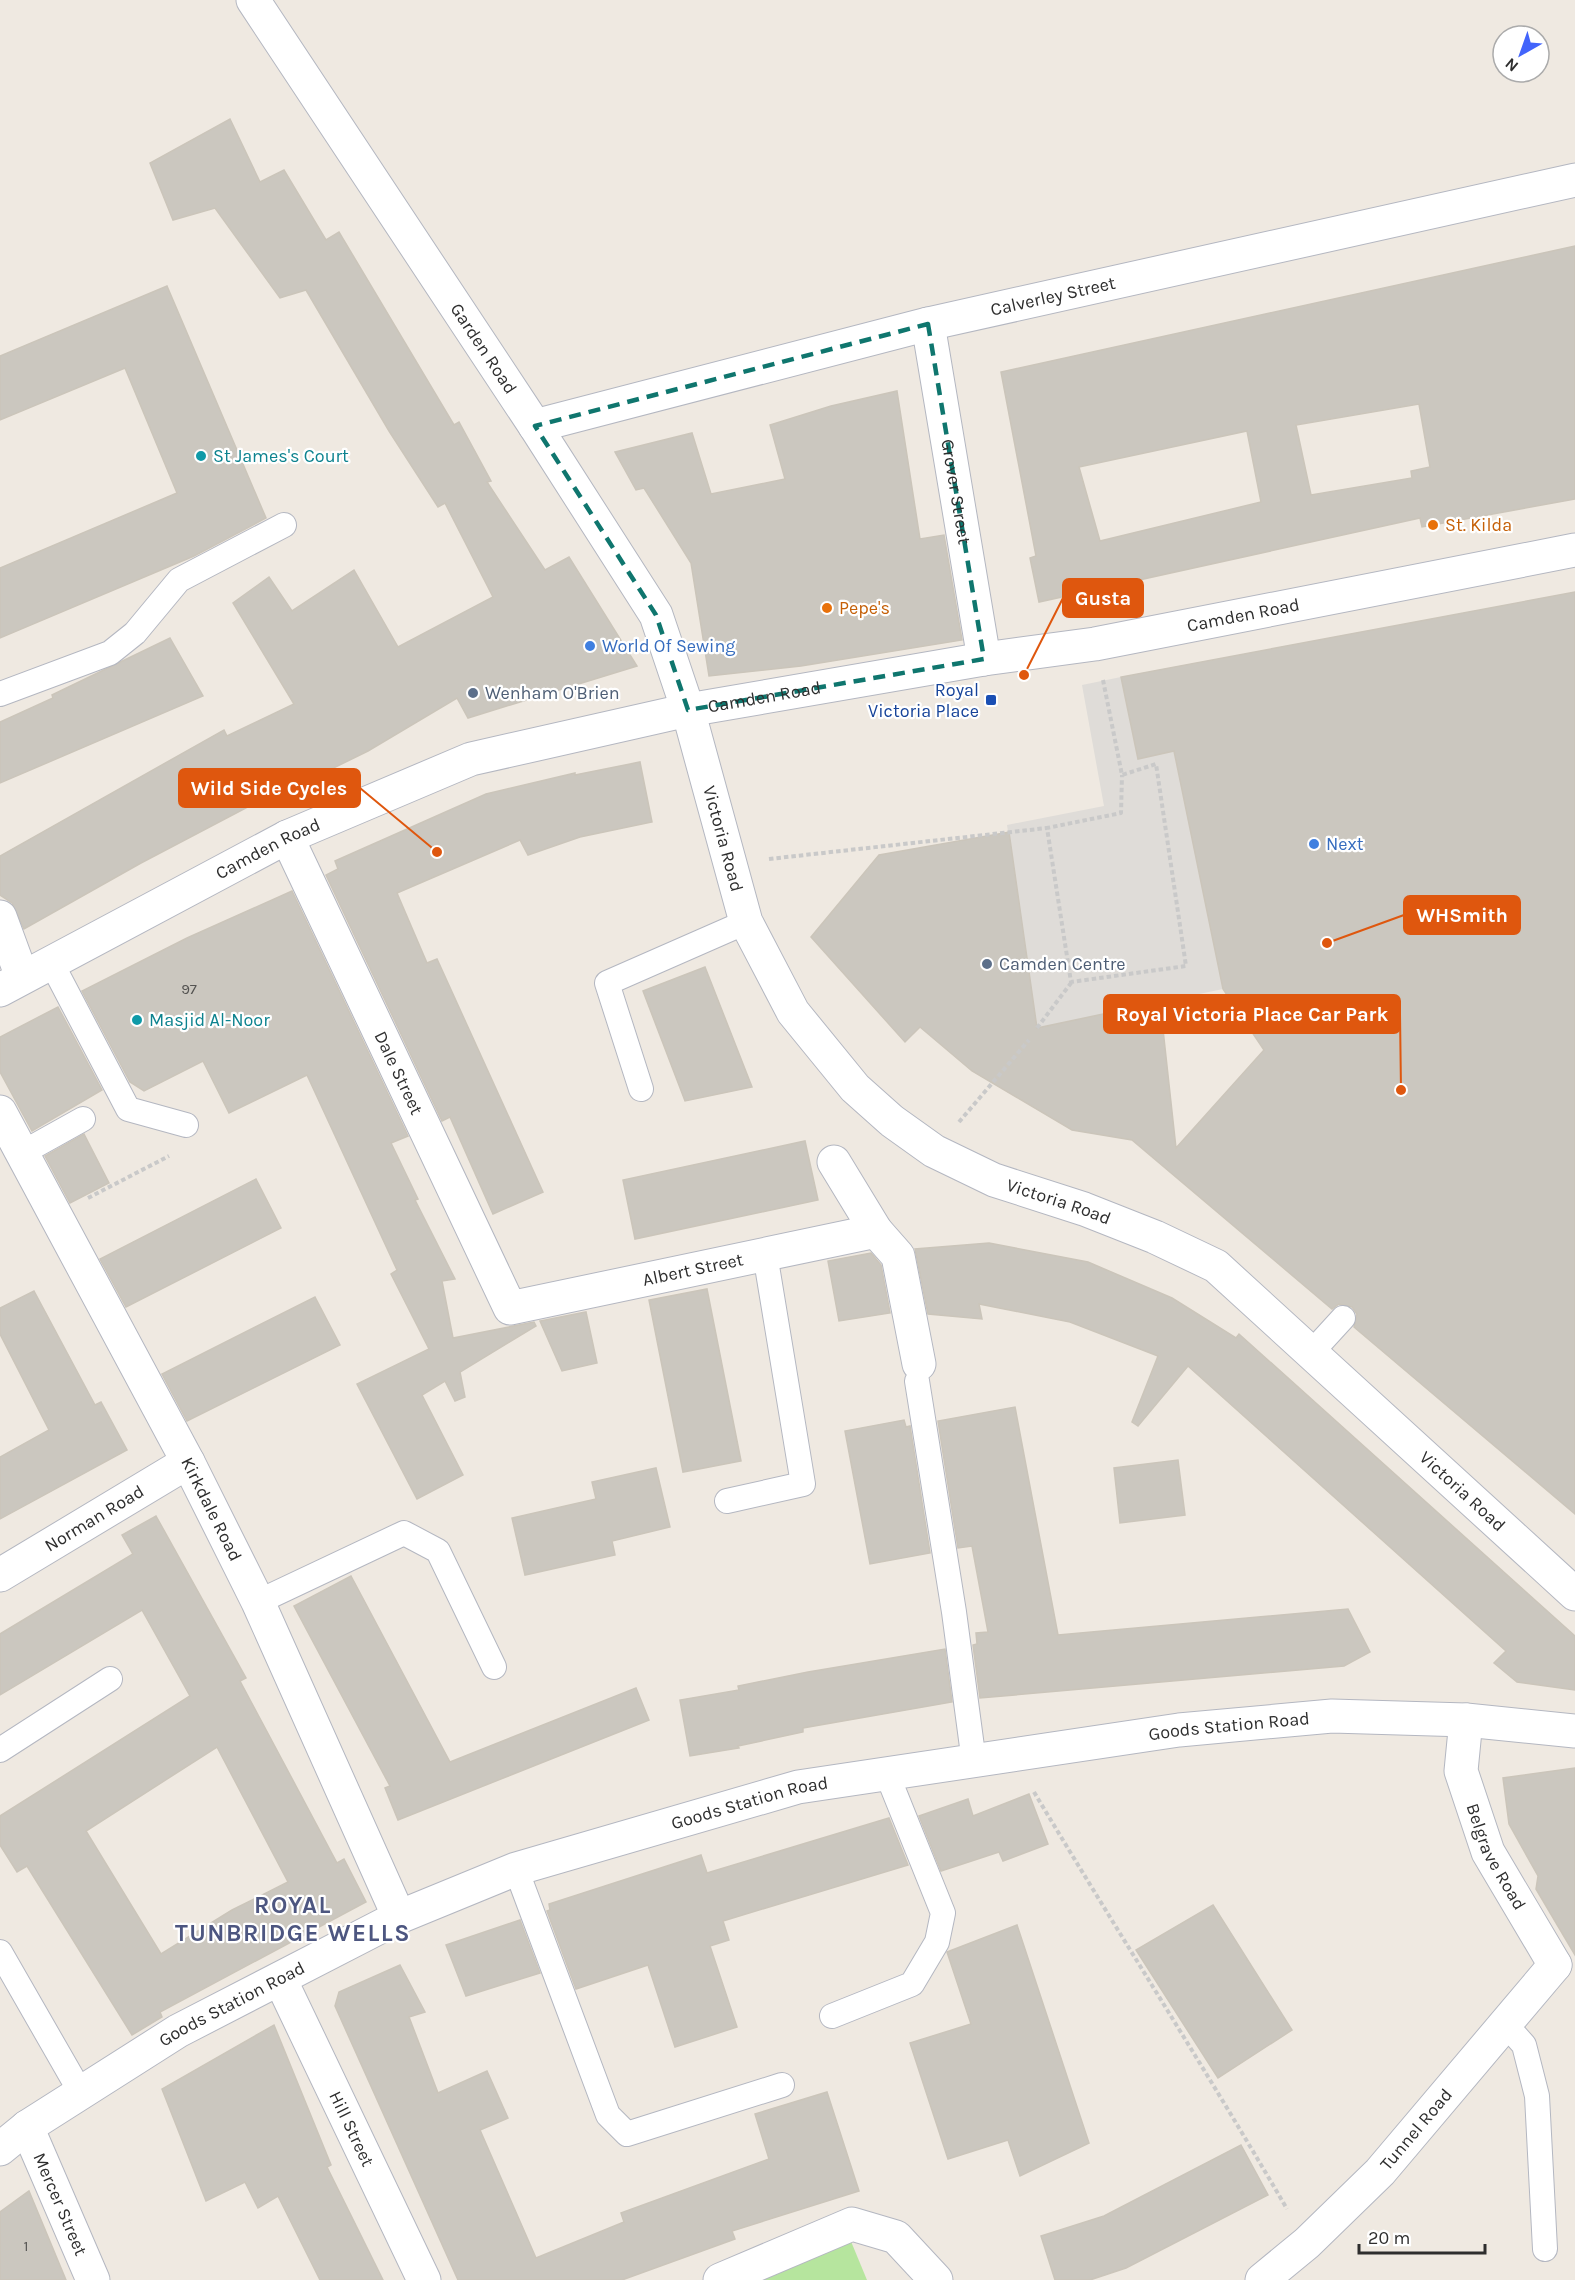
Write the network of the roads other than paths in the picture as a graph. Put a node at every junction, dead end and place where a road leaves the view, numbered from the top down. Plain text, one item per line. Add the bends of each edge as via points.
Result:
1 (253, 0) edge
2 (1575, 180) edge
3 (928, 324) junction
4 (535, 426) junction
5 (284, 525) dead end
6 (1575, 550) edge
7 (984, 658) junction
8 (0, 694) edge
9 (688, 710) junction
10 (287, 837) junction
11 (0, 917) edge
12 (746, 922) junction
13 (51, 962) junction
14 (11, 984) edge
15 (641, 1089) dead end
16 (0, 1112) edge
17 (83, 1119) dead end
18 (186, 1125) dead end
19 (22, 1153) junction
20 (834, 1162) dead end
21 (876, 1231) junction
22 (765, 1254) junction
23 (510, 1308) joint
24 (1343, 1318) dead end
25 (1311, 1353) junction
26 (918, 1372) joint
27 (188, 1462) junction
28 (727, 1501) dead end
29 (0, 1575) edge
30 (1575, 1594) edge
31 (258, 1602) junction
32 (494, 1667) dead end
33 (110, 1679) dead end
34 (1466, 1720) junction
35 (1575, 1731) edge
36 (0, 1750) edge
37 (989, 1758) junction
38 (887, 1774) junction
39 (516, 1869) junction
40 (399, 1917) junction
41 (0, 1952) edge
42 (1565, 1965) edge
43 (280, 1979) junction
44 (832, 2016) dead end
45 (1505, 2024) junction
46 (782, 2085) dead end
47 (81, 2093) junction
48 (27, 2127) junction
49 (0, 2149) edge
50 (1545, 2249) dead end
51 (93, 2280) edge
52 (424, 2280) edge
53 (720, 2280) edge
54 (936, 2280) edge
55 (1262, 2280) edge

1 - 4 street, Garden Road
2 - 3 street, Calverley Street
3 - 4 street, Calverley Street
3 - 7 street, Grover Street
4 - 9 street, Garden Road via 656,615
5 - 8 lane via 179,580 135,633 110,653
6 - 7 street, Camden Road via 1095,644
7 - 9 street, Camden Road
9 - 10 street, Camden Road via 471,759
9 - 12 street, Victoria Road
10 - 13 street, Camden Road
10 - 23 street, Dale Street
11 - 14 street
12 - 15 lane via 607,983
12 - 25 street, Victoria Road via 793,1012 848,1079 892,1121 934,1151 994,1180 1084,1209 1216,1266
13 - 14 street, Camden Road
13 - 18 lane via 128,1109
16 - 19 street, Kirkdale Road
17 - 19 lane
19 - 27 street, Kirkdale Road
20 - 21 street
21 - 22 street, Albert Street
21 - 26 street via 898,1256
22 - 23 street, Albert Street
22 - 28 lane via 803,1484
24 - 25 lane
25 - 30 street, Victoria Road
26 - 37 lane via 954,1612
27 - 29 street, Norman Road
27 - 31 street, Kirkdale Road
31 - 32 lane via 404,1533 438,1551
31 - 40 street, Kirkdale Road
33 - 36 lane
34 - 35 street, Goods Station Road
34 - 37 street, Goods Station Road via 1332,1716 1179,1730
34 - 42 street, Belgrave Road via 1461,1771 1488,1852
37 - 38 street, Goods Station Road
38 - 39 street, Goods Station Road via 798,1787
38 - 44 lane via 943,1913 937,1942 912,1984
39 - 40 street, Goods Station Road
39 - 46 lane via 608,2115 627,2134
40 - 43 street, Goods Station Road
41 - 47 lane
42 - 45 street, Tunnel Road
43 - 47 street, Goods Station Road via 178,2031
43 - 52 street, Hill Street
45 - 50 lane via 1524,2045 1537,2096
45 - 55 street, Tunnel Road via 1380,2172
47 - 48 street, Goods Station Road
48 - 49 street, Goods Station Road
48 - 51 street, Mercer Street
53 - 54 street via 852,2224 896,2237

